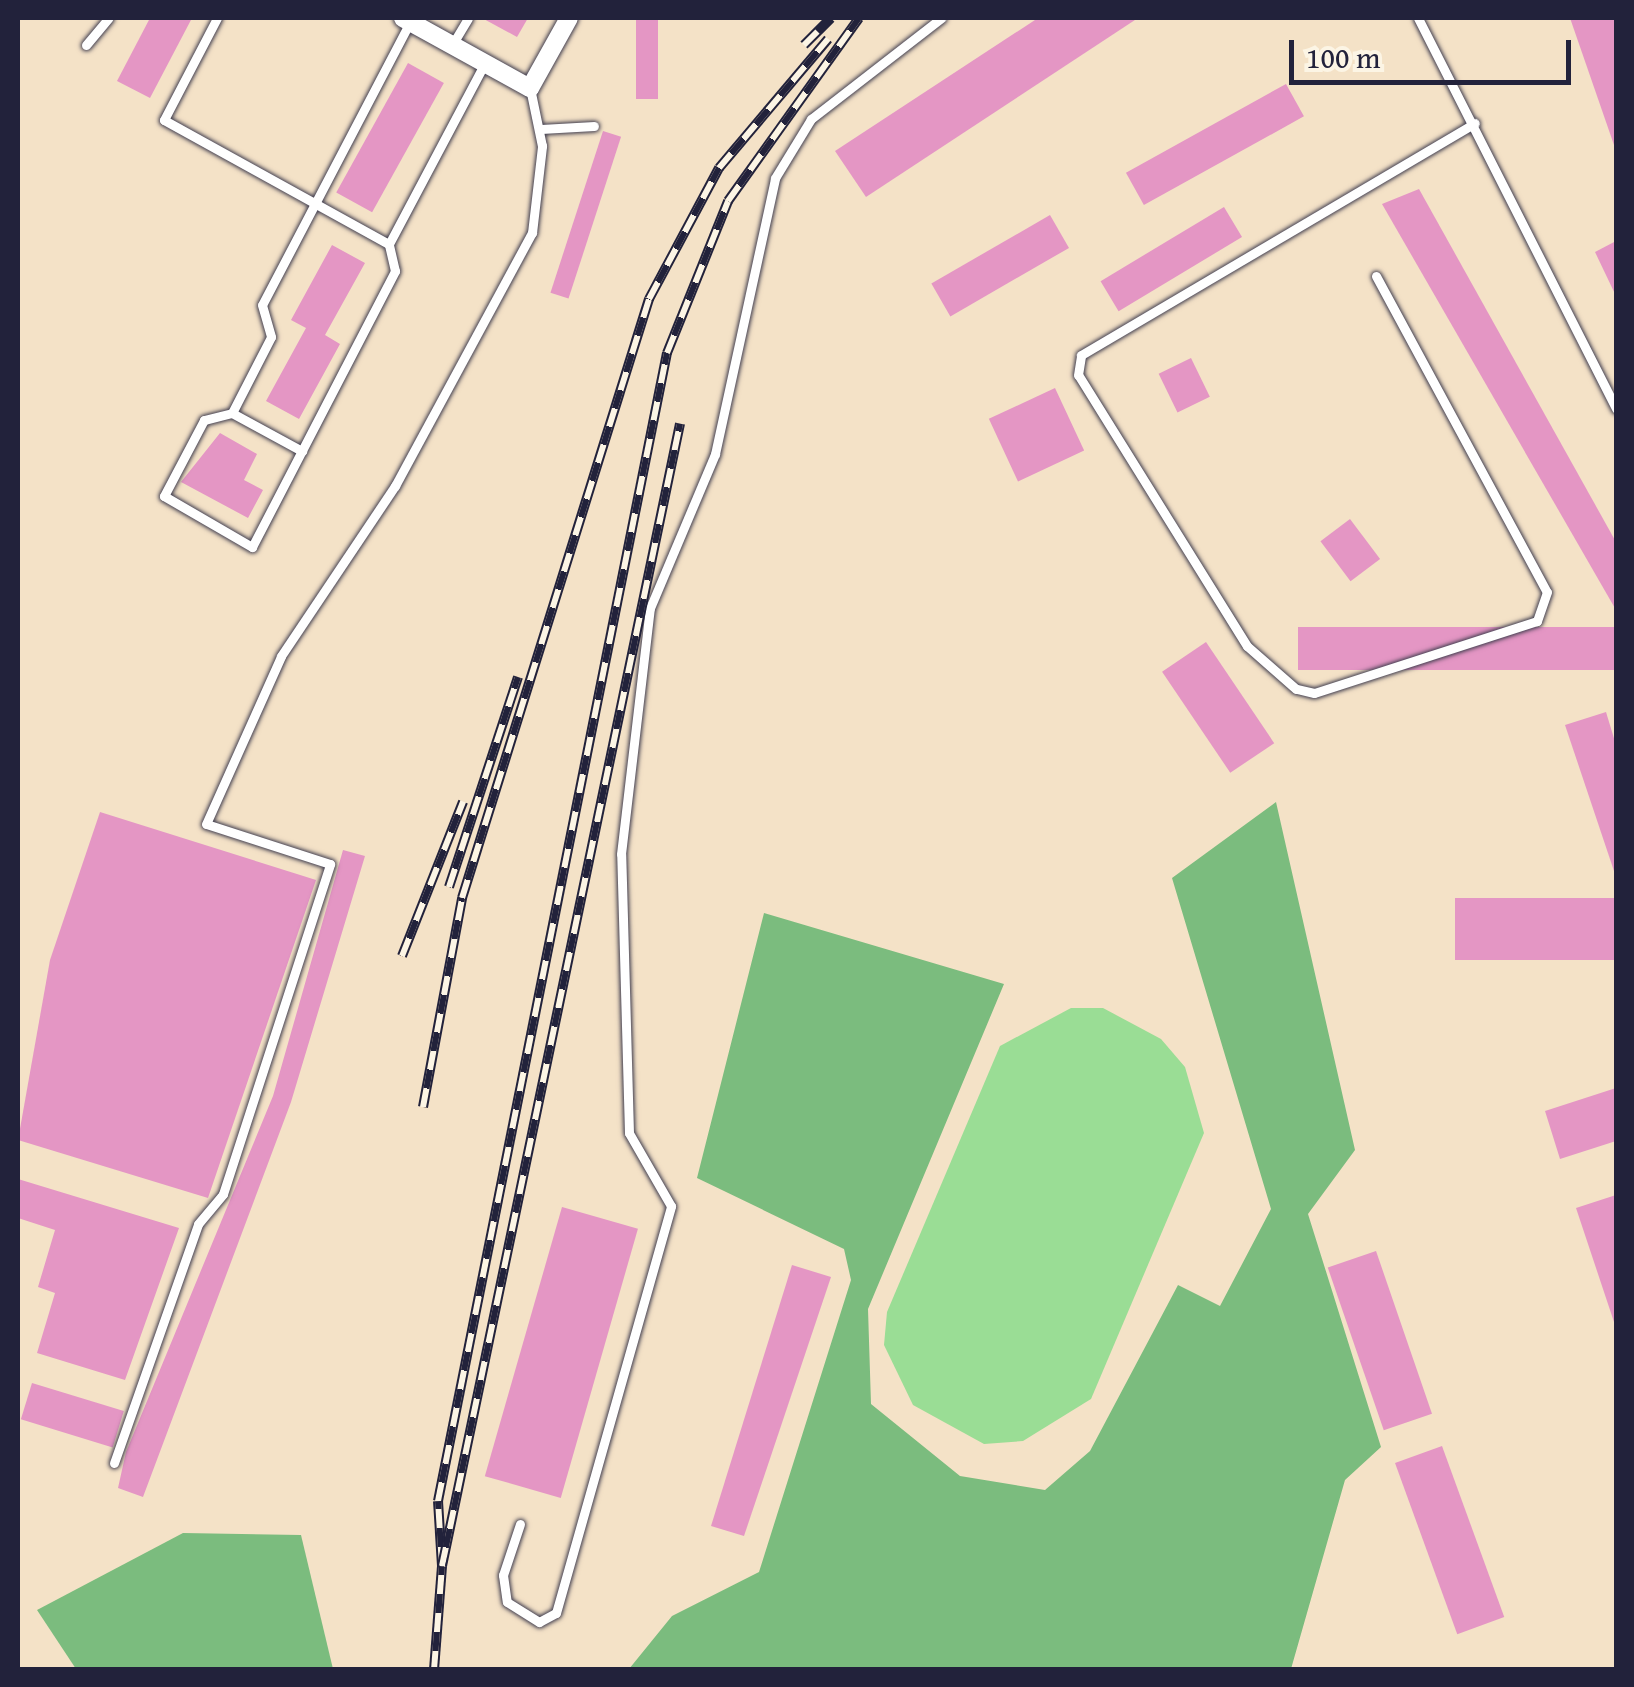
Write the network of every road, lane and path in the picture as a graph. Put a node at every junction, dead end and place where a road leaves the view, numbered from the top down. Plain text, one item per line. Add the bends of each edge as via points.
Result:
1 (110, 18) edge
2 (218, 18) edge
3 (468, 18) edge
4 (569, 18) edge
5 (941, 18) edge
6 (1418, 18) edge
7 (406, 20) edge
8 (86, 44) dead end
9 (452, 45) junction
10 (485, 64) junction
11 (530, 88) junction
12 (1475, 123) junction
13 (594, 126) dead end
14 (541, 129) junction
15 (315, 203) junction
16 (389, 244) junction
17 (1376, 276) dead end
18 (1616, 409) edge
19 (232, 413) junction
20 (302, 451) junction
21 (114, 1463) dead end
22 (520, 1524) dead end

1 - 8 lane
2 - 15 lane via 164,120
3 - 9 lane
4 - 11 street
5 - 22 lane via 811,120 776,178 715,454 650,608 621,854 629,1132 670,1206 556,1613 539,1622 507,1602 503,1575
6 - 12 lane
7 - 9 street
7 - 15 lane
9 - 10 street
10 - 11 street
10 - 16 lane
11 - 14 lane
12 - 17 lane via 1081,355 1078,375 1247,646 1296,689 1314,693 1537,620 1547,592
12 - 18 lane
13 - 14 lane
14 - 21 lane via 539,209 520,260 396,486 281,656 206,824 330,864 224,1194 198,1224
15 - 16 lane
15 - 19 lane via 262,304 271,337
16 - 20 lane via 395,270
19 - 20 lane
19 - 20 lane via 204,420 164,496 252,547

